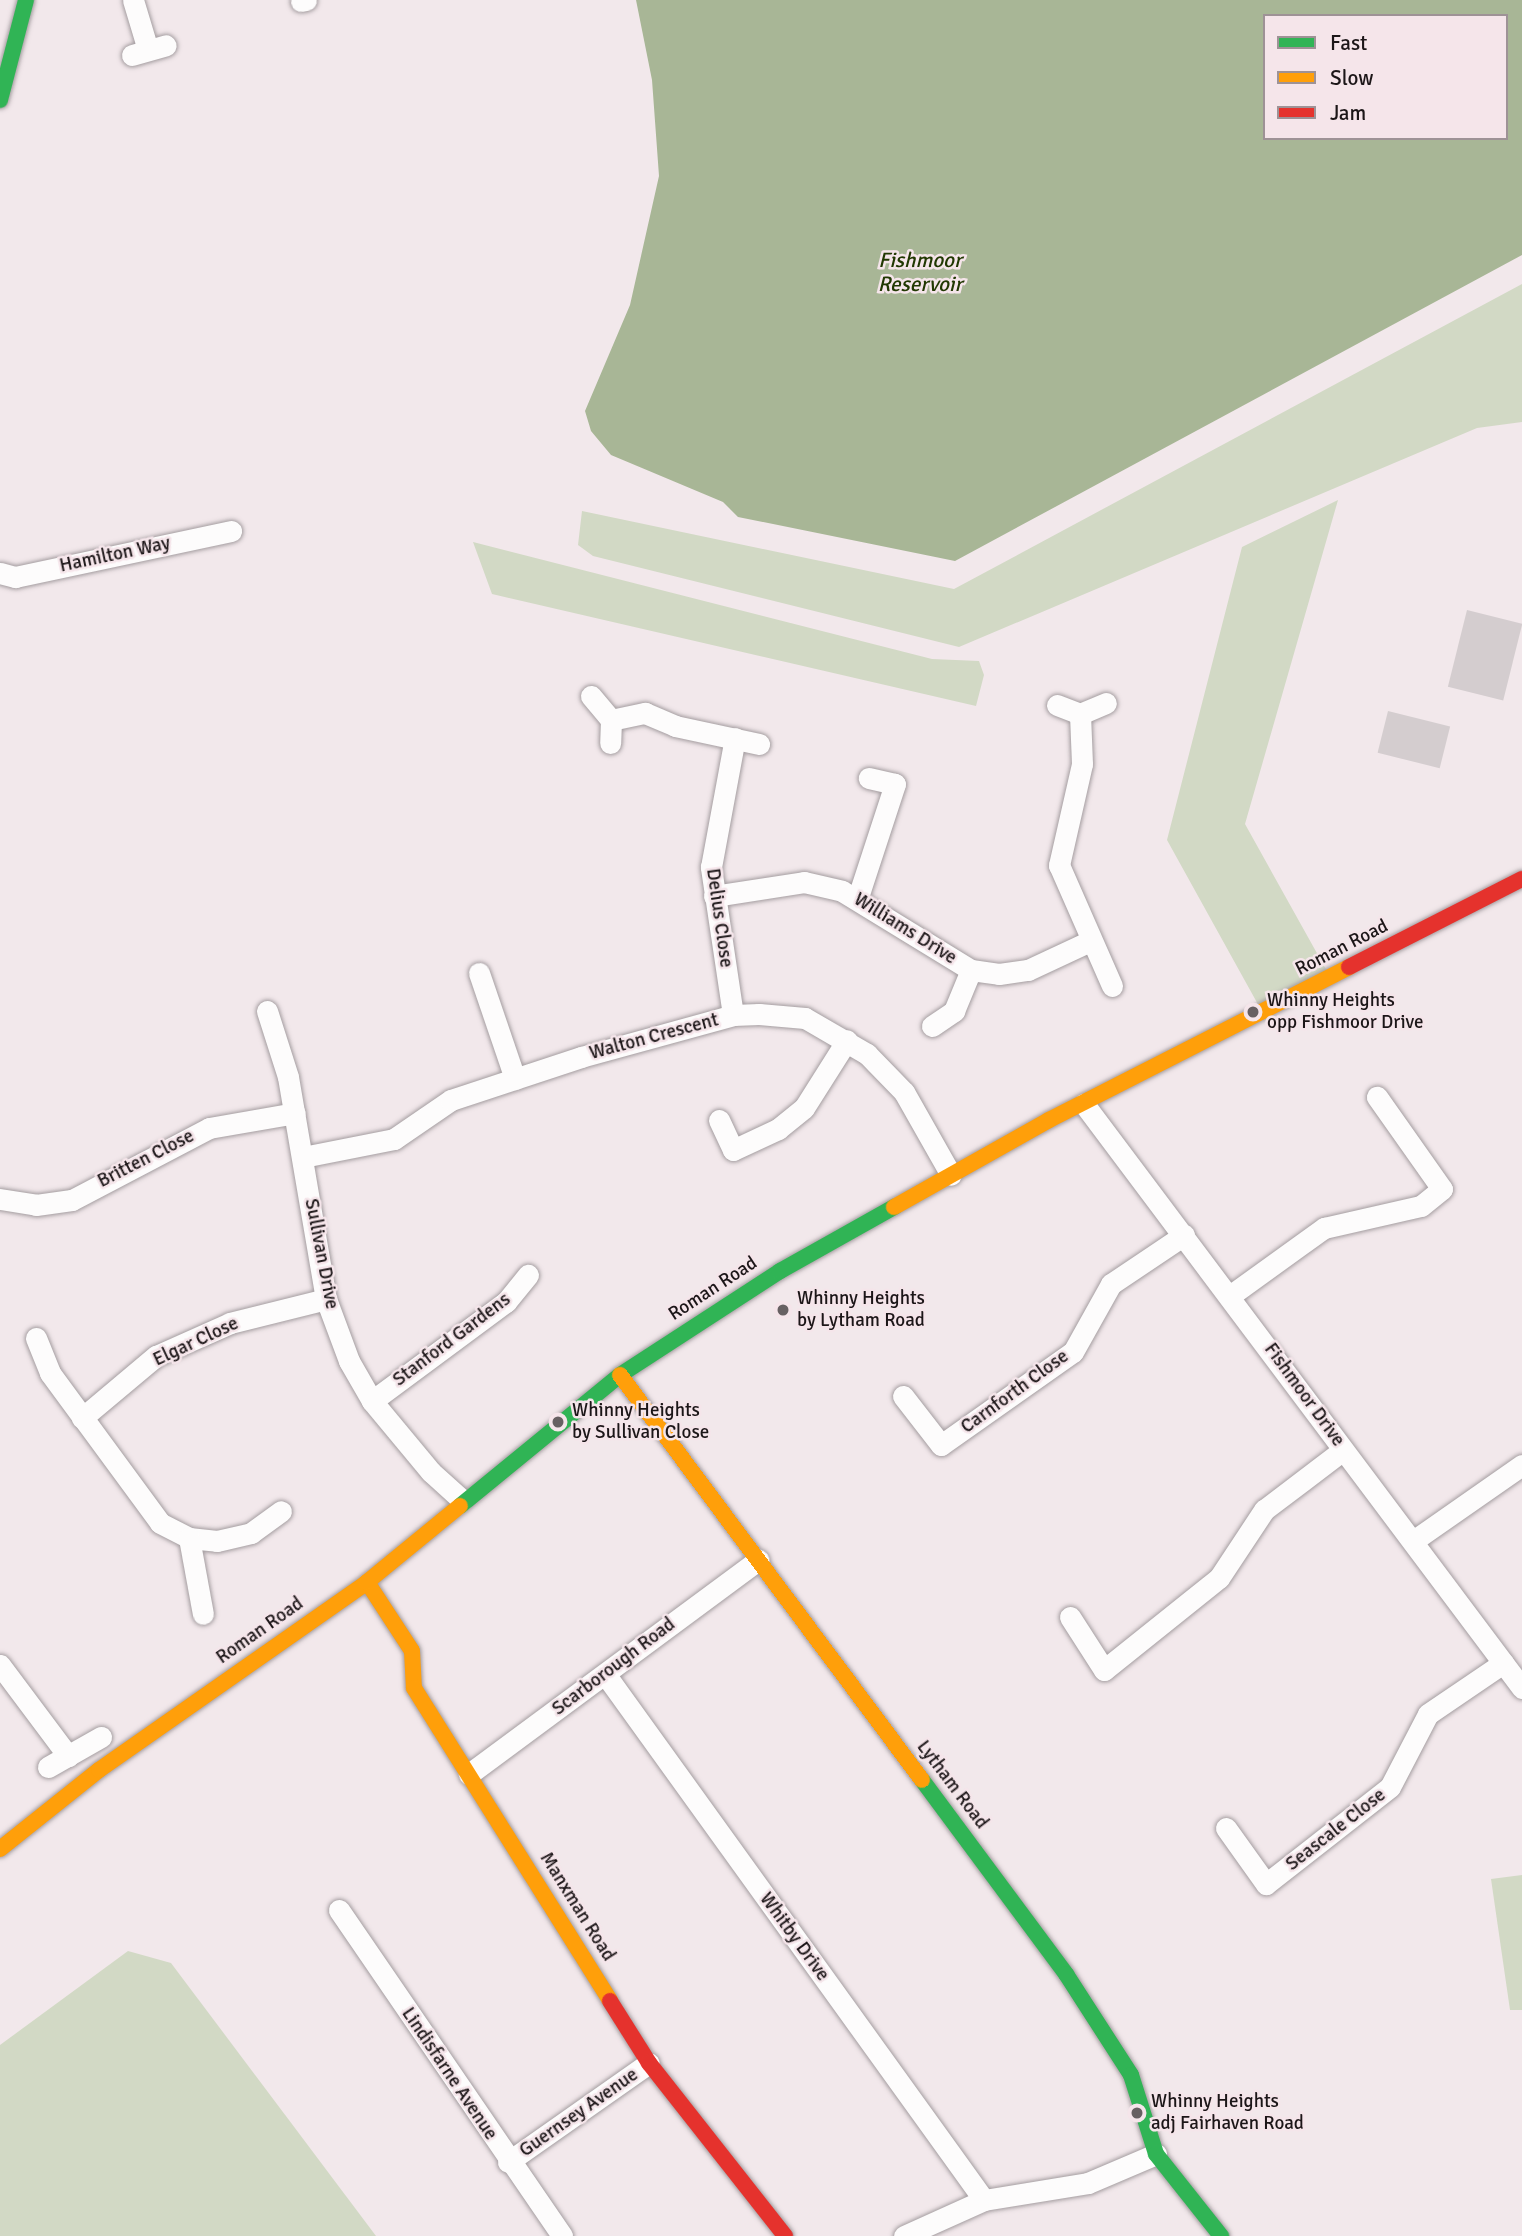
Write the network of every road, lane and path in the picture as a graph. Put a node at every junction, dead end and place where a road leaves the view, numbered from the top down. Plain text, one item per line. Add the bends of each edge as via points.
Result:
1 (26, 0) edge
2 (134, 0) edge
3 (149, 50) dead end
4 (0, 100) edge
5 (230, 531) dead end
6 (0, 573) edge
7 (591, 696) dead end
8 (1106, 703) dead end
9 (1057, 705) dead end
10 (1080, 715) junction
11 (611, 720) junction
12 (735, 738) junction
13 (610, 743) dead end
14 (759, 744) dead end
15 (869, 778) dead end
16 (1522, 879) edge
17 (714, 896) junction
18 (858, 897) junction
19 (1090, 941) junction
20 (971, 970) junction
21 (479, 973) dead end
22 (1112, 985) dead end
23 (267, 1011) dead end
24 (733, 1015) junction
25 (932, 1026) dead end
26 (847, 1040) junction
27 (515, 1079) junction
28 (1377, 1097) dead end
29 (1084, 1104) junction
30 (295, 1113) junction
31 (719, 1120) dead end
32 (303, 1157) junction
33 (951, 1175) junction
34 (0, 1199) edge
35 (1184, 1235) junction
36 (528, 1275) dead end
37 (1231, 1295) junction
38 (326, 1299) junction
39 (36, 1338) dead end
40 (620, 1375) junction
41 (903, 1396) dead end
42 (372, 1401) junction
43 (82, 1418) junction
44 (1343, 1450) junction
45 (1522, 1465) edge
46 (462, 1500) junction
47 (281, 1511) dead end
48 (189, 1538) junction
49 (1413, 1541) junction
50 (758, 1560) junction
51 (367, 1582) junction
52 (203, 1614) dead end
53 (1070, 1617) dead end
54 (1503, 1663) junction
55 (0, 1665) edge
56 (605, 1674) junction
57 (1522, 1688) edge
58 (101, 1737) dead end
59 (68, 1756) junction
60 (48, 1767) dead end
61 (469, 1773) junction
62 (1226, 1828) dead end
63 (0, 1849) edge
64 (339, 1910) dead end
65 (649, 2063) junction
66 (1156, 2154) junction
67 (508, 2162) junction
68 (984, 2200) junction
69 (562, 2236) edge
70 (785, 2236) edge
71 (904, 2236) edge
72 (1221, 2236) edge

1 - 4 main road
2 - 3 street
5 - 6 street, Hamilton Way via 15,577
7 - 11 street
8 - 10 street
9 - 10 street
10 - 19 street via 1082,764 1059,865
11 - 12 street via 646,713 675,726
11 - 13 street
12 - 14 street
12 - 17 street, Delius Close via 712,846
15 - 18 street via 895,784
16 - 29 main road, Roman Road
17 - 18 street, Williams Drive via 804,882
17 - 24 street, Delius Close
18 - 20 street, Williams Drive
19 - 20 street, Williams Drive via 1015,973
19 - 22 street
20 - 25 street, Williams Drive via 954,1011
21 - 27 street
23 - 30 street, Sullivan Drive
24 - 26 street, Walton Crescent via 805,1018
24 - 27 street, Walton Crescent
26 - 31 street via 804,1108 759,1141 733,1150
26 - 33 street, Walton Crescent via 904,1092
27 - 32 street, Walton Crescent via 451,1100 394,1139
28 - 37 street via 1442,1189 1421,1206 1324,1228
29 - 33 main road, Roman Road
29 - 35 street, Fishmoor Drive
30 - 32 street, Sullivan Drive
30 - 34 street, Britten Close via 209,1128 72,1200 36,1205
32 - 38 street, Sullivan Drive
33 - 40 main road, Roman Road via 780,1270
35 - 37 street, Fishmoor Drive
35 - 41 street, Carnforth Close via 1111,1284 1073,1352 941,1445
36 - 42 street, Stanford Gardens via 506,1302
37 - 44 street, Fishmoor Drive
38 - 42 street, Sullivan Drive
38 - 43 street, Elgar Close via 230,1322 156,1356
39 - 43 street via 50,1373
40 - 46 main road, Roman Road
40 - 50 main road, Lytham Road
42 - 46 street, Sullivan Drive via 431,1472
43 - 48 street via 160,1523
44 - 49 street, Fishmoor Drive
44 - 53 street via 1264,1510 1219,1578 1104,1670
45 - 49 street
46 - 51 main road, Roman Road
47 - 48 street via 251,1533 217,1541
48 - 52 street
49 - 54 street, Fishmoor Drive
50 - 56 street, Scarborough Road
50 - 66 main road, Lytham Road via 1066,1974 1130,2074
51 - 61 main road, Manxman Road via 412,1651 414,1688
51 - 63 main road, Roman Road via 99,1770
54 - 57 street, Fishmoor Drive
54 - 62 street, Seascale Close via 1428,1714 1390,1787 1266,1884
55 - 59 street
56 - 61 street, Scarborough Road
56 - 68 street, Whitby Drive
58 - 59 street
59 - 60 street
61 - 65 main road, Manxman Road
64 - 67 street, Lindisfarne Avenue
65 - 67 street, Guernsey Avenue
65 - 70 main road, Manxman Road
66 - 68 street via 1088,2183
66 - 72 main road, Lytham Road
67 - 69 street, Lindisfarne Avenue
68 - 71 street

